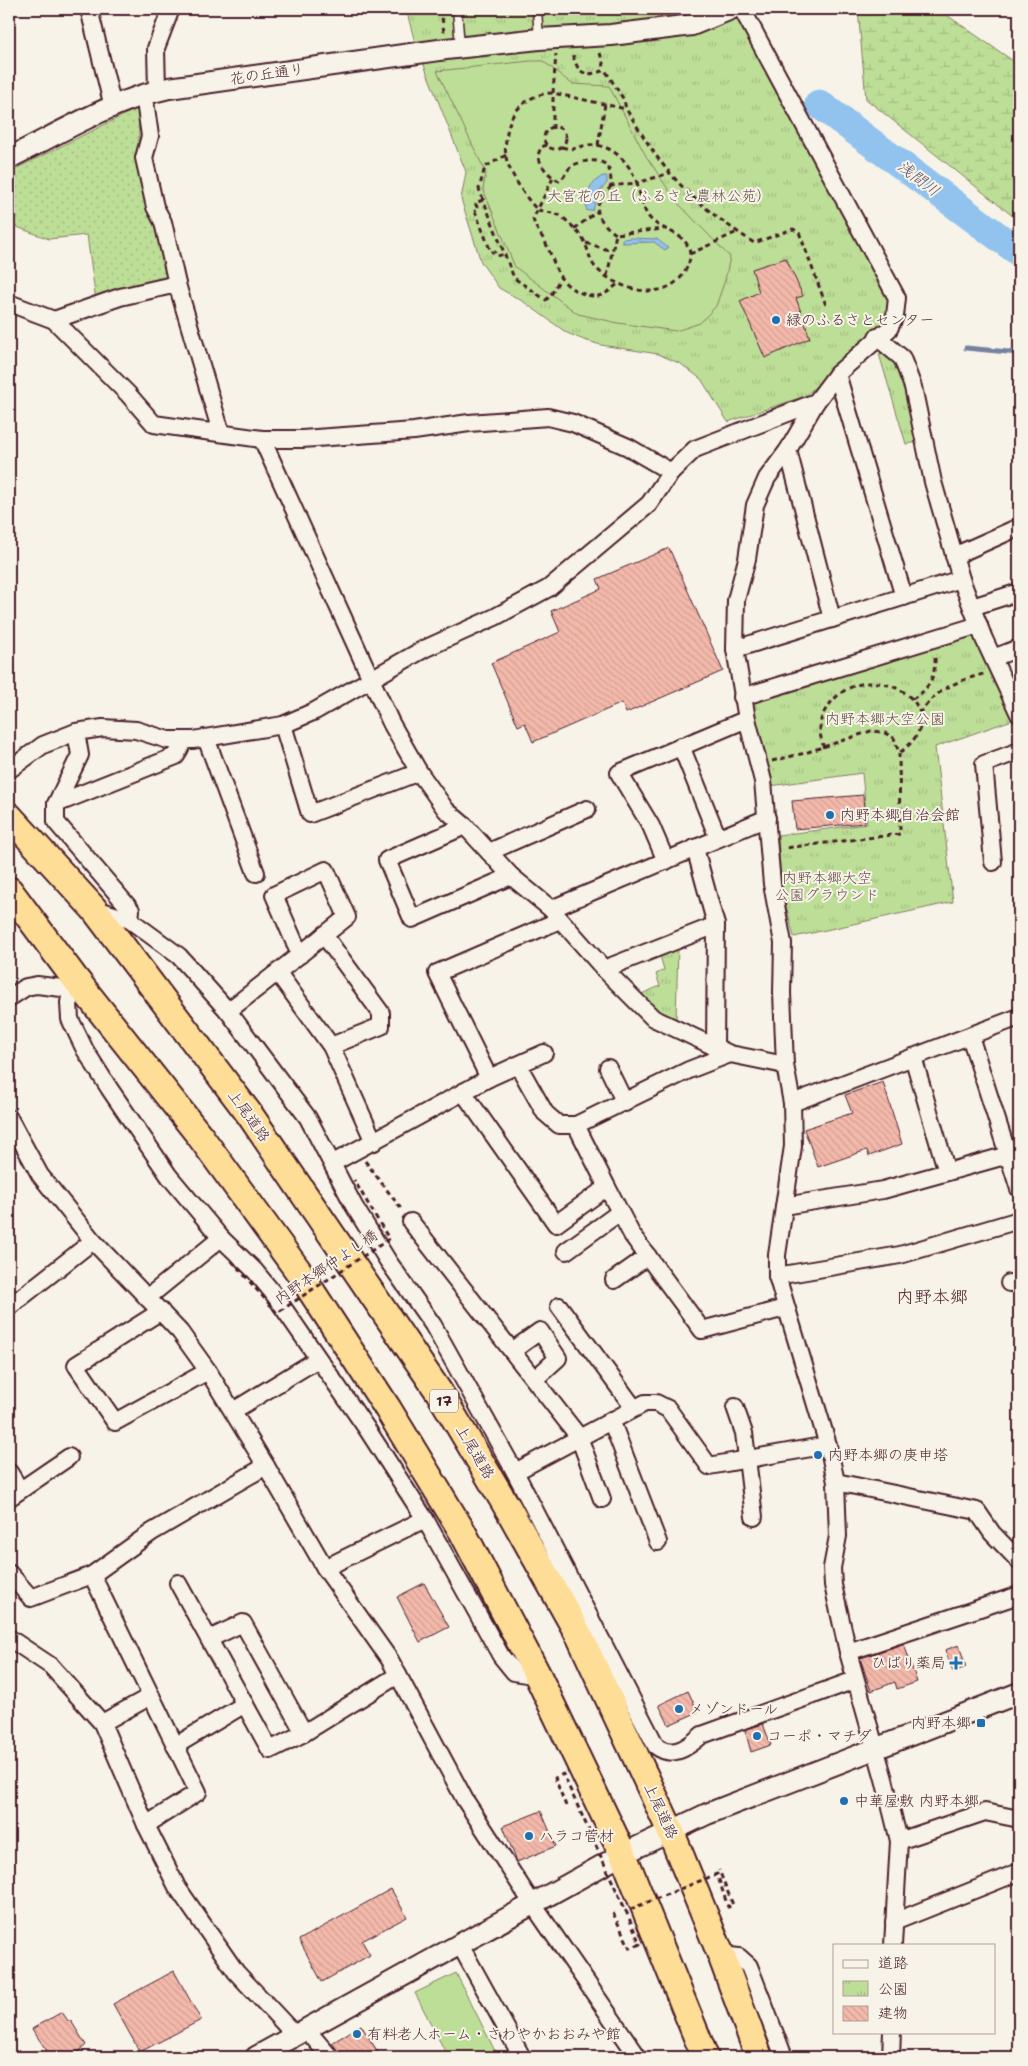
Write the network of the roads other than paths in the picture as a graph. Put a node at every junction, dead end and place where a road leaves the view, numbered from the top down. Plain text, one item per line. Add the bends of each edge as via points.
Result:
1 (89, 9) edge
2 (171, 9) edge
3 (457, 9) edge
4 (537, 9) edge
5 (731, 9) edge
6 (742, 9) edge
7 (539, 39) junction
8 (453, 48) junction
9 (151, 92) junction
10 (113, 107) junction
11 (9, 158) edge
12 (177, 284) junction
13 (9, 303) edge
14 (54, 320) junction
15 (878, 337) junction
16 (836, 374) junction
17 (816, 402) junction
18 (221, 432) junction
19 (262, 439) junction
20 (788, 450) junction
21 (672, 472) junction
22 (1019, 527) edge
23 (954, 556) junction
24 (961, 579) junction
25 (1019, 592) edge
26 (904, 597) junction
27 (972, 607) junction
28 (832, 619) junction
29 (979, 625) junction
30 (1019, 648) edge
31 (735, 649) junction
32 (996, 665) junction
33 (370, 678) junction
34 (742, 697) junction
35 (1019, 714) edge
36 (746, 719) junction
37 (283, 725) junction
38 (76, 732) junction
39 (206, 738) junction
40 (184, 740) junction
41 (681, 746) junction
42 (1019, 751) edge
43 (9, 770) edge
44 (419, 772) junction
45 (56, 804) junction
46 (587, 809) dead end
47 (9, 816) edge
48 (767, 818) junction
49 (466, 826) junction
50 (718, 838) junction
51 (695, 848) junction
52 (489, 852) junction
53 (666, 861) junction
54 (993, 862) dead end
55 (256, 873) dead end
56 (510, 876) junction
57 (9, 890) edge
58 (94, 909) junction
59 (556, 914) junction
60 (130, 920) junction
61 (716, 925) junction
62 (324, 936) junction
63 (300, 955) junction
64 (604, 970) junction
65 (278, 973) junction
66 (72, 982) junction
67 (9, 998) edge
68 (228, 1011) junction
69 (1019, 1017) edge
70 (970, 1036) junction
71 (331, 1046) junction
72 (723, 1051) junction
73 (544, 1053) dead end
74 (913, 1057) junction
75 (518, 1065) junction
76 (785, 1065) junction
77 (608, 1068) dead end
78 (489, 1078) junction
79 (463, 1092) junction
80 (624, 1103) junction
81 (792, 1103) junction
82 (9, 1118) edge
83 (576, 1126) junction
84 (374, 1142) junction
85 (1008, 1155) junction
86 (333, 1164) junction
87 (947, 1172) junction
88 (607, 1188) junction
89 (1019, 1189) edge
90 (784, 1206) junction
91 (620, 1212) junction
92 (1019, 1220) edge
93 (411, 1222) road end
94 (221, 1238) junction
95 (93, 1241) junction
96 (566, 1251) dead end
97 (648, 1256) junction
98 (776, 1276) junction
99 (614, 1280) dead end
100 (147, 1298) junction
101 (559, 1306) dead end
102 (9, 1307) edge
103 (785, 1308) junction
104 (161, 1311) junction
105 (512, 1351) junction
106 (318, 1358) junction
107 (208, 1371) junction
108 (534, 1379) junction
109 (735, 1407) dead end
110 (634, 1408) junction
111 (233, 1411) junction
112 (612, 1420) junction
113 (579, 1437) junction
114 (828, 1446) junction
115 (69, 1456) dead end
116 (747, 1459) junction
117 (266, 1466) junction
118 (9, 1472) edge
119 (515, 1472) junction
120 (836, 1482) junction
121 (15, 1494) edge
122 (602, 1499) dead end
123 (754, 1518) dead end
124 (425, 1519) junction
125 (658, 1542) dead end
126 (1019, 1561) edge
127 (325, 1568) junction
128 (9, 1573) edge
129 (92, 1575) junction
130 (178, 1582) dead end
131 (573, 1582) junction
132 (1019, 1595) edge
133 (580, 1637) junction
134 (9, 1638) edge
135 (209, 1640) junction
136 (848, 1652) junction
137 (398, 1675) junction
138 (538, 1676) junction
139 (855, 1680) junction
140 (1019, 1693) edge
141 (151, 1696) junction
142 (245, 1704) junction
143 (102, 1723) junction
144 (304, 1733) junction
145 (175, 1746) junction
146 (876, 1749) junction
147 (1019, 1819) edge
148 (146, 1825) junction
149 (670, 1830) junction
150 (899, 1841) junction
151 (623, 1854) junction
152 (1019, 1872) edge
153 (532, 1903) junction
154 (894, 1922) junction
155 (459, 1943) junction
156 (893, 1944) edge
157 (721, 1955) junction
158 (301, 2032) junction
159 (892, 2034) edge
160 (703, 2055) edge
161 (256, 2057) edge
162 (330, 2057) edge
163 (522, 2057) edge
164 (638, 2057) edge
165 (759, 2057) edge
166 (784, 2057) edge
167 (892, 2057) edge

1 - 10 street
2 - 9 street via 156,48
3 - 8 lane
4 - 7 lane
5 - 7 street, 花の丘通り via 692,24 611,35
6 - 15 street via 897,298 895,316 889,329
7 - 8 street, 花の丘通り
8 - 9 street, 花の丘通り
9 - 10 street, 花の丘通り
9 - 12 street via 150,136 144,158 155,207 164,222
10 - 11 street, 花の丘通り
12 - 14 street via 120,297
12 - 18 street
13 - 14 street
14 - 18 street via 154,424
15 - 16 street
15 - 23 street via 902,358 914,387 933,482
16 - 17 street
16 - 26 street
17 - 20 street
17 - 21 street via 695,449
18 - 19 street
19 - 21 street via 414,431 548,417 573,423 628,447
19 - 33 street
20 - 28 street
20 - 31 street via 767,478 755,505 747,559 736,600
21 - 33 street via 649,504 549,588
22 - 23 street
23 - 24 street
24 - 26 street
24 - 27 street
25 - 27 street
26 - 28 street
27 - 29 street
28 - 31 street
29 - 32 street
29 - 34 street
30 - 32 street
31 - 34 street
32 - 35 street
33 - 37 street via 315,711
33 - 44 street
34 - 36 street
36 - 41 street
36 - 48 street via 759,764
37 - 39 street
37 - 44 street via 310,814
38 - 40 street via 103,728 136,730 168,740
38 - 43 street via 43,745
38 - 45 street via 80,755
39 - 40 street
39 - 55 street
40 - 45 street via 176,756
41 - 50 street
41 - 53 street via 619,773 651,826
42 - 54 street via 984,764
44 - 49 street via 446,810
45 - 60 street via 56,822 131,910
46 - 52 street
47 - 58 highway, 上尾道路 / 17
48 - 50 street
48 - 76 street via 772,884 782,943
49 - 52 street
49 - 56 street via 387,860 412,919
50 - 51 street
51 - 53 street
51 - 61 street
52 - 56 street
53 - 59 street
56 - 59 street
57 - 66 highway
58 - 60 street
58 - 133 highway, 上尾道路 / 17 via 250,1115 439,1392
59 - 64 street
59 - 78 street via 437,973
60 - 68 street via 179,956
61 - 64 street
61 - 72 street
62 - 63 street
62 - 63 street via 347,917 326,870 274,895
62 - 71 street via 382,1014 381,1026
63 - 65 street
64 - 72 street via 653,1018
65 - 68 street
65 - 71 street
66 - 67 street via 26,987
66 - 94 street via 70,1019 85,1050 169,1176
66 - 138 highway via 200,1136 298,1272 388,1409 462,1531
68 - 86 street via 308,1118
69 - 70 street
70 - 74 street
70 - 85 street
71 - 84 street
72 - 76 street
72 - 80 street
73 - 75 street
74 - 81 street
74 - 87 street
75 - 78 street
75 - 83 street via 545,1113 559,1125
76 - 81 street
77 - 80 street
78 - 79 street
79 - 84 street
79 - 88 street via 556,1224
80 - 83 street
81 - 90 street via 793,1146
82 - 95 street via 40,1175
83 - 88 street
84 - 86 street
85 - 87 street
85 - 89 street
86 - 119 street via 354,1206 433,1325
87 - 90 street via 883,1190
88 - 91 street
90 - 98 street
91 - 96 street
91 - 97 street
92 - 98 street via 900,1256
93 - 105 street
94 - 100 street
94 - 106 street via 273,1293
95 - 100 street
95 - 102 street
97 - 99 street
97 - 103 street via 702,1330
98 - 103 street
100 - 104 street
101 - 110 street
103 - 114 street
104 - 107 street
104 - 107 street via 76,1365 115,1422
105 - 108 street
105 - 108 street via 540,1331 558,1358
106 - 111 street
106 - 124 street
107 - 111 street
108 - 113 street
109 - 116 street via 744,1433
110 - 112 street
110 - 116 street via 645,1402 668,1409 709,1466
111 - 117 street
112 - 113 street
112 - 125 street
113 - 119 street
113 - 122 street
114 - 116 street
114 - 120 street
115 - 121 street
116 - 123 street
117 - 127 street
117 - 129 street via 152,1532
118 - 121 street
119 - 131 street
120 - 126 street via 977,1511 992,1533
120 - 136 street via 838,1536 832,1568 833,1585
124 - 127 street
124 - 138 street via 501,1656 514,1672
127 - 137 street
128 - 129 street via 31,1598
129 - 141 street
130 - 135 street
131 - 133 street
131 - 139 street via 656,1746 663,1751 677,1752 702,1735
132 - 136 street
133 - 149 highway, 上尾道路 / 17
134 - 143 street via 51,1666
135 - 142 street
135 - 144 street via 243,1623
136 - 139 street
137 - 144 street
137 - 153 street via 465,1800
138 - 151 highway
139 - 146 street
140 - 146 street
141 - 143 street
141 - 145 street
142 - 144 street via 270,1750
142 - 145 street
143 - 148 street
145 - 148 street via 198,1792
146 - 149 street
146 - 150 street
147 - 150 street via 985,1812
148 - 158 street via 177,1887 236,1972
149 - 151 street
149 - 157 highway, 上尾道路 / 17
150 - 154 street
151 - 153 street
151 - 160 highway
152 - 154 street
153 - 155 street
153 - 164 street
154 - 156 street
155 - 158 street
155 - 163 street
157 - 165 highway, 上尾道路 / 17
157 - 166 street via 739,1957 749,1966
158 - 161 street
158 - 162 street
159 - 167 street

